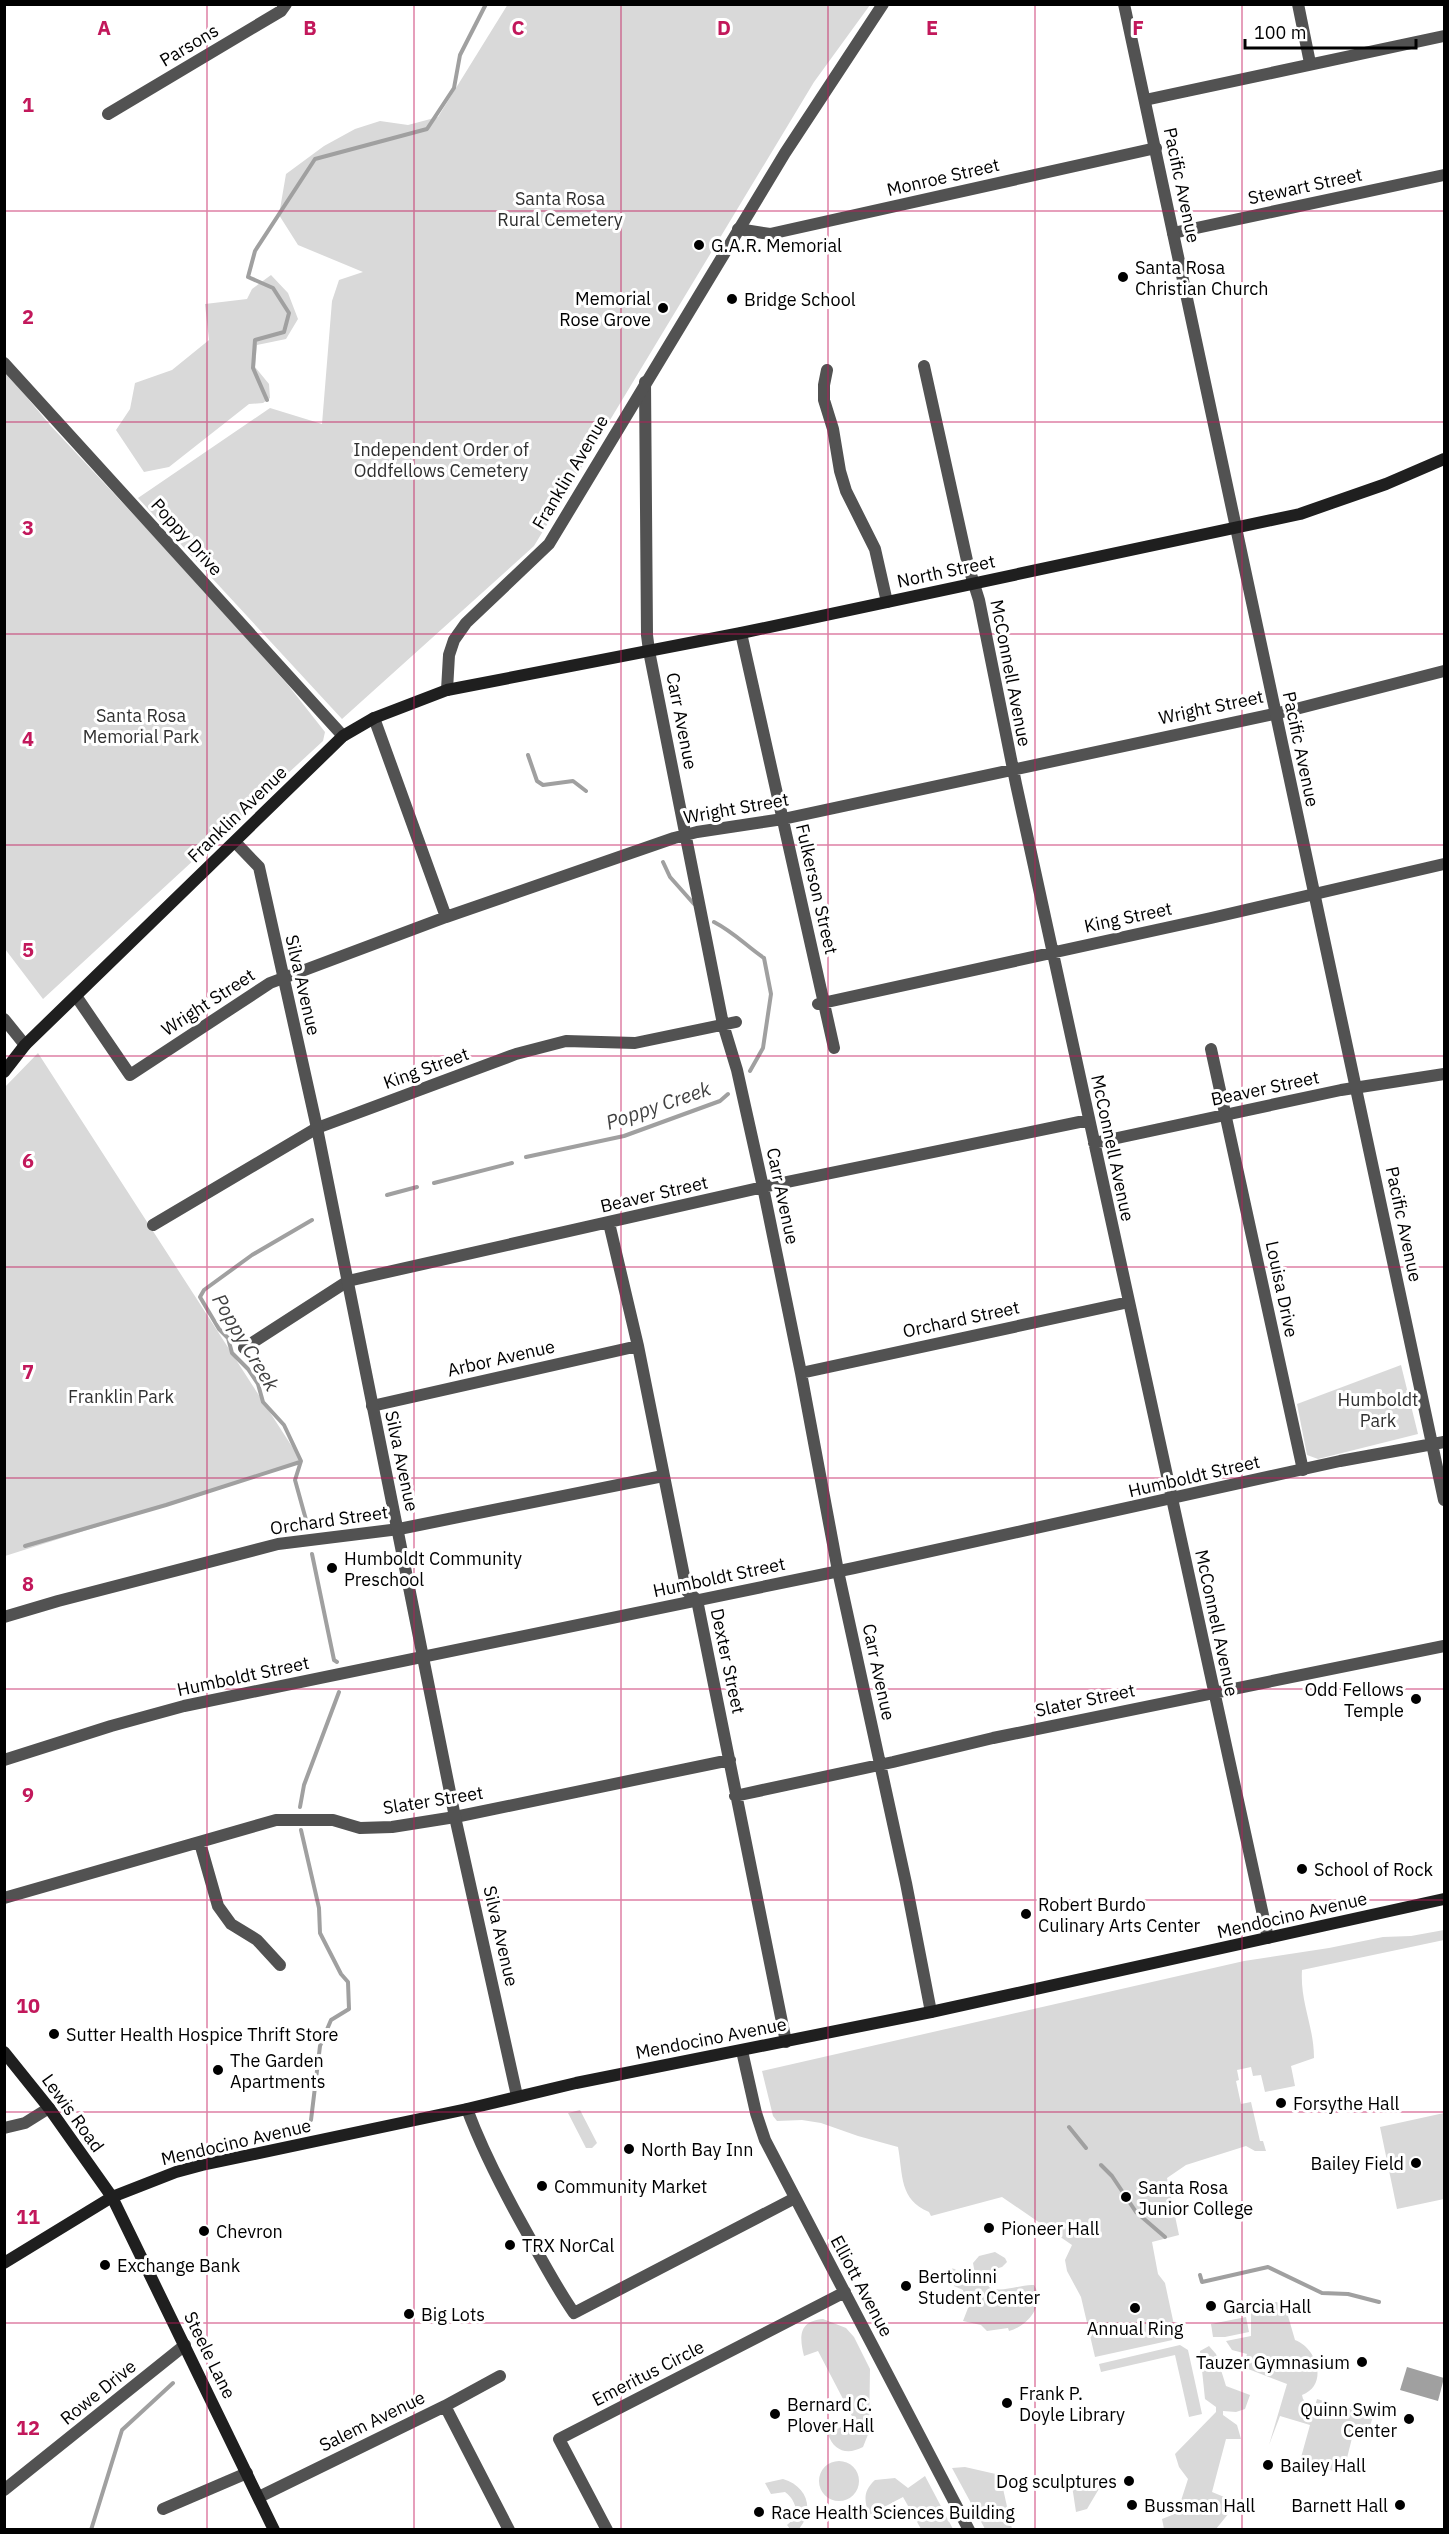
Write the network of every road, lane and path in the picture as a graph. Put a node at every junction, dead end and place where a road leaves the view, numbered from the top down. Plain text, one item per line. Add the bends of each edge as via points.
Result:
1 (286, 4) edge
2 (884, 4) edge
3 (1124, 4) edge
4 (1298, 4) edge
5 (1444, 36) edge
6 (1310, 63) junction
7 (1145, 100) junction
8 (108, 114) dead end
9 (1156, 148) junction
10 (1444, 175) edge
11 (738, 229) junction
12 (1173, 233) junction
13 (4, 363) edge
14 (924, 366) dead end
15 (827, 370) dead end
16 (645, 382) junction
17 (1444, 459) edge
18 (1236, 528) junction
19 (974, 582) junction
20 (887, 602) junction
21 (741, 633) junction
22 (650, 651) junction
23 (1444, 671) edge
24 (447, 690) junction
25 (1275, 712) junction
26 (374, 718) junction
27 (343, 736) junction
28 (1012, 768) junction
29 (783, 819) junction
30 (686, 835) junction
31 (235, 842) junction
32 (1444, 864) edge
33 (1315, 895) junction
34 (446, 917) junction
35 (1052, 951) junction
36 (283, 980) junction
37 (76, 996) junction
38 (821, 1003) junction
39 (4, 1019) edge
40 (736, 1022) dead end
41 (723, 1024) junction
42 (25, 1045) junction
43 (834, 1048) dead end
44 (1211, 1049) dead end
45 (4, 1072) edge
46 (1444, 1074) edge
47 (1357, 1087) junction
48 (1226, 1115) junction
49 (1089, 1120) junction
50 (317, 1128) junction
51 (1094, 1143) junction
52 (763, 1187) junction
53 (609, 1223) junction
54 (153, 1225) dead end
55 (348, 1281) junction
56 (1129, 1302) junction
57 (638, 1346) junction
58 (244, 1348) dead end
59 (801, 1373) junction
60 (372, 1406) junction
61 (1438, 1443) edge
62 (1303, 1470) junction
63 (663, 1476) junction
64 (1172, 1499) junction
65 (1444, 1500) edge
66 (399, 1528) junction
67 (838, 1571) junction
68 (696, 1600) junction
69 (4, 1617) edge
70 (1444, 1646) edge
71 (423, 1656) junction
72 (1214, 1692) junction
73 (4, 1760) edge
74 (730, 1760) junction
75 (880, 1765) junction
76 (735, 1796) junction
77 (455, 1817) junction
78 (200, 1843) junction
79 (4, 1898) edge
80 (1444, 1899) edge
81 (1268, 1938) junction
82 (280, 1965) dead end
83 (931, 2012) junction
84 (786, 2042) junction
85 (4, 2052) edge
86 (742, 2052) junction
87 (518, 2096) junction
88 (49, 2108) junction
89 (467, 2109) junction
90 (4, 2128) edge
91 (112, 2197) junction
92 (795, 2198) junction
93 (4, 2263) edge
94 (845, 2292) junction
95 (185, 2345) junction
96 (500, 2376) dead end
97 (445, 2406) junction
98 (247, 2473) junction
99 (4, 2490) edge
100 (259, 2497) junction
101 (163, 2509) dead end
102 (274, 2529) edge
103 (509, 2529) edge
104 (607, 2529) edge
105 (969, 2529) edge

1 - 8 street, Parsons
2 - 11 street, Franklin Avenue
3 - 7 street, Pacific Avenue
4 - 6 street
5 - 6 street
6 - 7 street
7 - 9 street, Pacific Avenue
9 - 11 street, Monroe Street via 770,234
9 - 12 street, Pacific Avenue
10 - 12 street, Stewart Street
11 - 16 street, Franklin Avenue
12 - 18 street, Pacific Avenue
13 - 27 street, Poppy Drive
14 - 19 street, McConnell Avenue
15 - 20 street via 824,400 840,471 875,549
16 - 22 street, Carr Avenue
16 - 24 street, Franklin Avenue via 549,544 466,623 454,640
17 - 18 main road, North Street via 1300,514
18 - 19 main road, North Street
18 - 25 street, Pacific Avenue
19 - 20 main road, North Street
19 - 28 street, McConnell Avenue
20 - 21 main road, North Street
21 - 22 main road, North Street
21 - 29 street, Fulkerson Street
22 - 24 main road, North Street
22 - 30 street, Carr Avenue
23 - 25 street, Wright Street
24 - 26 main road, Franklin Avenue
25 - 28 street, Wright Street
25 - 33 street, Pacific Avenue
26 - 27 main road, Franklin Avenue
26 - 34 street
27 - 31 main road, Franklin Avenue
28 - 29 street, Wright Street
28 - 35 street, McConnell Avenue
29 - 30 street, Wright Street
29 - 38 street, Fulkerson Street
30 - 34 street, Wright Street
30 - 41 street, Carr Avenue
31 - 36 street, Silva Avenue via 259,867
31 - 37 main road, Franklin Avenue
32 - 33 street, King Street
33 - 35 street, King Street
33 - 47 street, Pacific Avenue
34 - 36 street, Wright Street
35 - 38 street, King Street
35 - 49 street, McConnell Avenue
36 - 37 street, Wright Street via 270,983 130,1074
36 - 50 street, Silva Avenue
37 - 42 main road, Franklin Avenue
38 - 43 street, Fulkerson Street
39 - 42 street
40 - 41 street, King Street
41 - 50 street, King Street via 635,1043 566,1041 516,1054
41 - 52 street, Carr Avenue
42 - 45 main road, Franklin Avenue
44 - 48 street, Louisa Drive
46 - 47 street, Beaver Street
47 - 48 street, Beaver Street
47 - 61 street, Pacific Avenue
48 - 51 street, Beaver Street
48 - 62 street, Louisa Drive
49 - 51 street, McConnell Avenue
49 - 52 street, Beaver Street
50 - 54 street, King Street
50 - 55 street, Silva Avenue
51 - 56 street, McConnell Avenue
52 - 53 street, Beaver Street
52 - 59 street, Carr Avenue
53 - 55 street, Beaver Street
53 - 57 street, Dexter Street
55 - 58 street, Beaver Street
55 - 60 street, Silva Avenue
56 - 59 street, Orchard Street
56 - 64 street, McConnell Avenue
57 - 60 street, Arbor Avenue
57 - 63 street, Dexter Street
59 - 67 street, Carr Avenue
60 - 66 street, Silva Avenue
61 - 62 street, Humboldt Street
61 - 65 street, Pacific Avenue
62 - 64 street, Humboldt Street
63 - 66 street, Orchard Street
63 - 68 street, Dexter Street via 687,1591
64 - 67 street, Humboldt Street
64 - 72 street, McConnell Avenue
66 - 69 street, Orchard Street via 278,1544
66 - 71 street, Silva Avenue
67 - 68 street, Humboldt Street
67 - 75 street, Carr Avenue
68 - 71 street, Humboldt Street
68 - 74 street, Dexter Street
70 - 72 street, Slater Street
71 - 73 street, Humboldt Street via 184,1706
71 - 77 street, Silva Avenue
72 - 75 street, Slater Street
72 - 81 street, McConnell Avenue
74 - 76 street, Dexter Street
74 - 77 street, Slater Street
75 - 76 street, Slater Street
75 - 83 street, Carr Avenue
76 - 84 street, Dexter Street
77 - 78 street, Slater Street via 360,1828 333,1820 276,1820
77 - 87 street, Silva Avenue
78 - 79 street, Slater Street
78 - 82 street via 218,1906 231,1924 257,1940
80 - 81 main road, Mendocino Avenue
81 - 83 main road, Mendocino Avenue
83 - 84 main road, Mendocino Avenue
84 - 86 main road, Mendocino Avenue
85 - 88 main road, Lewis Road
86 - 87 main road, Mendocino Avenue
86 - 92 street, Elliott Avenue via 760,2128
87 - 89 main road, Mendocino Avenue
88 - 90 street via 25,2123
88 - 91 main road, Lewis Road
89 - 91 main road, Mendocino Avenue via 202,2165
89 - 92 street via 516,2213 574,2313
91 - 93 main road, Mendocino Avenue
91 - 95 main road, Steele Lane
92 - 94 street, Elliott Avenue
94 - 104 street, Emeritus Circle via 559,2439
94 - 105 street, Elliott Avenue
95 - 98 main road, Steele Lane
95 - 99 street, Rowe Drive
96 - 97 street, Salem Avenue
97 - 100 street, Salem Avenue
97 - 103 street
98 - 100 main road, Steele Lane
98 - 101 street
100 - 102 main road, Steele Lane

